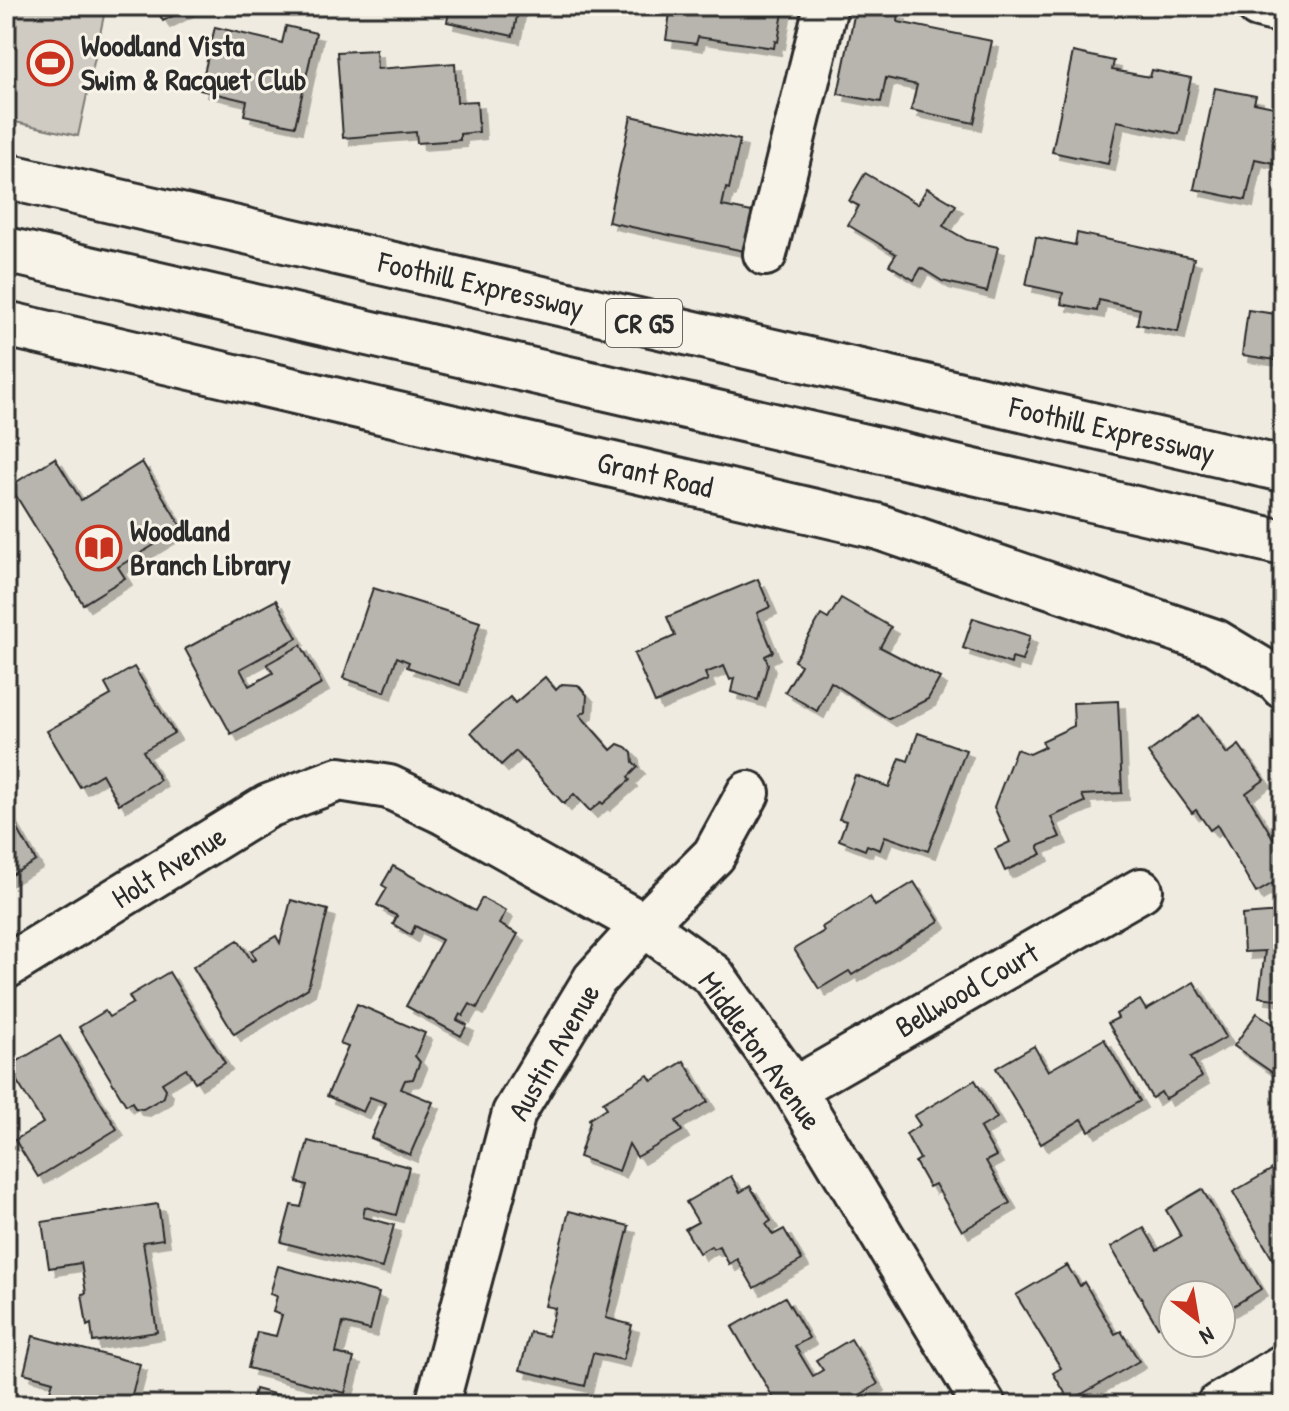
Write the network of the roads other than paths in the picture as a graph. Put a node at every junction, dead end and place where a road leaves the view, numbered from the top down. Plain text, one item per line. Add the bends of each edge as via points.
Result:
1 (826, 6) edge
2 (1258, 6) edge
3 (1283, 12) edge
4 (6, 176) edge
5 (6, 250) edge
6 (765, 254) dead end
7 (6, 324) edge
8 (1283, 469) edge
9 (1283, 543) edge
10 (1283, 686) edge
11 (339, 779) joint
12 (748, 793) dead end
13 (1141, 890) dead end
14 (644, 925) junction
15 (6, 967) edge
16 (794, 1089) junction
17 (1283, 1366) edge
18 (437, 1405) edge
19 (984, 1405) edge
20 (1218, 1405) edge

1 - 6 street
2 - 3 street
4 - 8 main road, Foothill Expressway / CR G5
5 - 9 main road, CR G5
7 - 10 main road, Grant Road via 876,526 1215,642
11 - 14 street, Middleton Avenue via 389,787 442,812
11 - 15 street, Holt Avenue via 268,806
12 - 14 street, Austin Avenue via 714,855
13 - 16 street, Bellwood Court
14 - 16 street, Middleton Avenue via 713,975
14 - 18 street, Austin Avenue via 594,980 514,1113
16 - 19 street, Middleton Avenue
17 - 20 street

